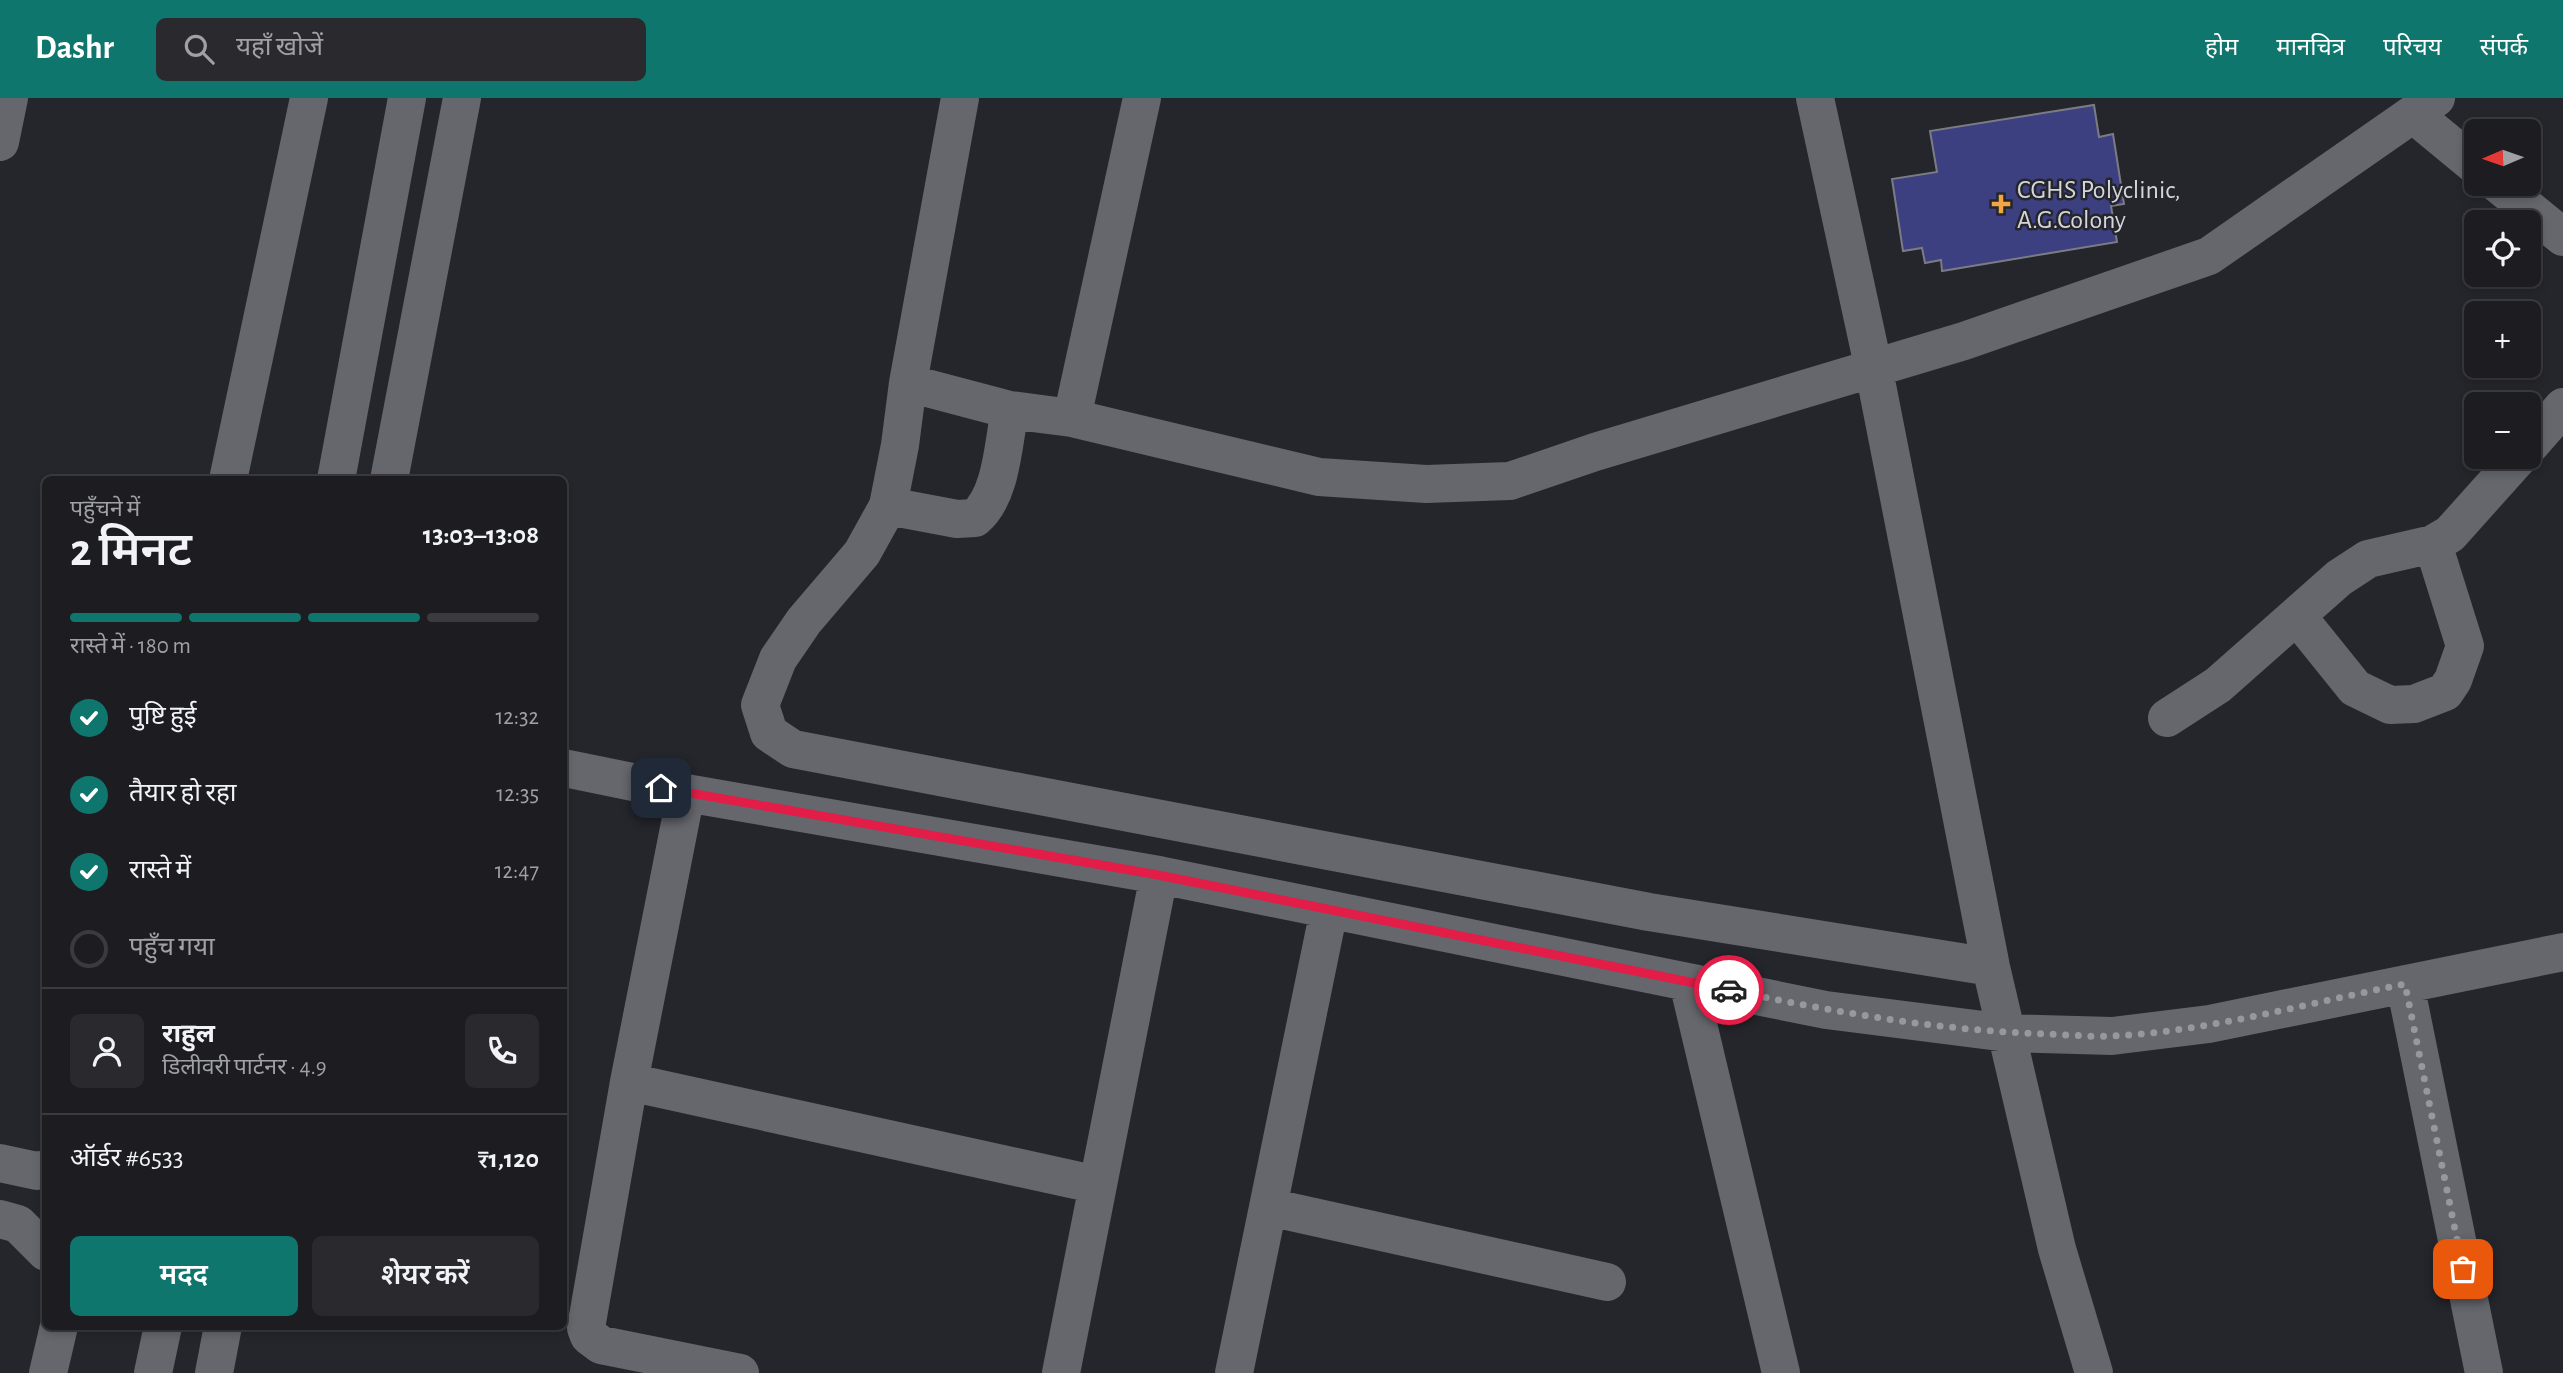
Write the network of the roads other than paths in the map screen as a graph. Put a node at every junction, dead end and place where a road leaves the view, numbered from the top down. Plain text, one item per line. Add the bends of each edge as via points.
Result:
1 (9, 98) edge
2 (309, 98) edge
3 (407, 98) edge
4 (462, 98) edge
5 (960, 98) edge
6 (1142, 98) edge
7 (1815, 98) edge
8 (2424, 106) edge
9 (0, 142) edge
10 (2464, 152) edge
11 (2513, 196) edge
12 (2563, 237) edge
13 (1874, 370) junction
14 (908, 383) junction
15 (2563, 407) edge
16 (1010, 410) junction
17 (1072, 418) junction
18 (2541, 432) edge
19 (2508, 469) edge
20 (229, 476) edge
21 (336, 476) edge
22 (390, 476) edge
23 (888, 506) junction
24 (2433, 544) junction
25 (2297, 616) junction
26 (2167, 718) dead end
27 (567, 769) edge
28 (686, 793) junction
29 (1158, 875) junction
30 (1329, 910) junction
31 (2563, 951) edge
32 (1991, 967) junction
33 (1688, 982) junction
34 (2405, 984) junction
35 (2007, 1033) junction
36 (629, 1082) junction
37 (0, 1163) edge
38 (42, 1170) edge
39 (1098, 1185) junction
40 (1269, 1207) junction
41 (0, 1219) edge
42 (42, 1248) edge
43 (1607, 1282) dead end
44 (58, 1330) edge
45 (162, 1330) edge
46 (222, 1330) edge
47 (48, 1373) edge
48 (153, 1373) edge
49 (214, 1373) edge
50 (740, 1373) edge
51 (1061, 1373) edge
52 (1234, 1373) edge
53 (1781, 1373) edge
54 (2094, 1373) edge
55 (2484, 1373) edge

1 - 9 street
2 - 20 street
3 - 21 street
4 - 22 street
5 - 14 street
6 - 17 street
7 - 13 street
8 - 10 street
8 - 13 street via 2208,256
11 - 12 street
13 - 17 street via 1510,481 1426,484 1319,477
13 - 32 street
14 - 16 street
14 - 23 street
15 - 18 street
16 - 17 street
16 - 23 street via 995,490 975,519
19 - 24 street via 2450,534
23 - 32 street via 862,553 778,659 760,705 769,733 793,749 1649,912
24 - 25 street via 2368,559
24 - 25 street via 2465,646 2445,692 2414,704 2390,705 2355,688
25 - 26 street via 2218,685
27 - 28 street
28 - 29 street
28 - 36 street
29 - 30 street
29 - 39 street
30 - 33 street
30 - 40 street
31 - 34 street
32 - 35 street
33 - 35 street via 1826,1010
33 - 53 street
34 - 35 street via 2209,1024 2126,1035
34 - 55 street
35 - 54 street via 2057,1249
36 - 39 street
36 - 50 street via 586,1328 589,1336 601,1345
37 - 38 street
39 - 51 street
40 - 43 street
40 - 52 street
41 - 42 street via 18,1224
44 - 47 street
45 - 48 street
46 - 49 street

